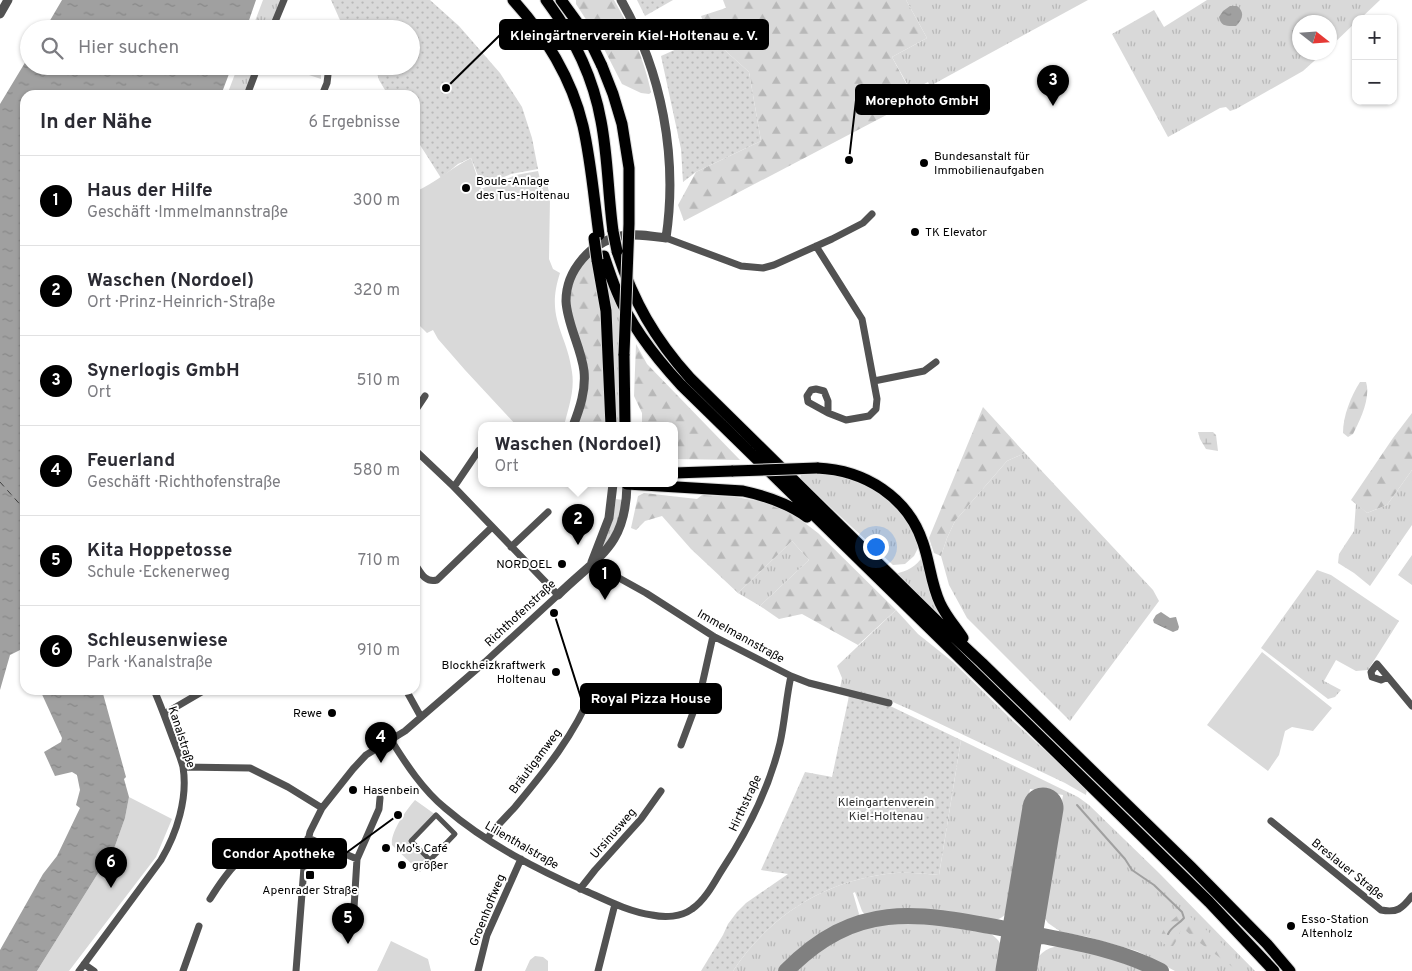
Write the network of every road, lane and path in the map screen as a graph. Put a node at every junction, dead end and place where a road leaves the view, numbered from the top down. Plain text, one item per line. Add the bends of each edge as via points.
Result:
1 (8, 0) edge
2 (284, 0) edge
3 (513, 0) edge
4 (546, 0) edge
5 (561, 0) edge
6 (621, 0) edge
7 (0, 14) edge
8 (276, 20) edge
9 (255, 75) edge
10 (328, 75) edge
11 (249, 90) edge
12 (324, 90) edge
13 (872, 214) dead end
14 (666, 238) junction
15 (816, 246) junction
16 (600, 258) junction
17 (936, 362) dead end
18 (874, 381) junction
19 (425, 396) dead end
20 (420, 404) edge
21 (828, 413) dead end
22 (574, 422) edge
23 (611, 422) edge
24 (625, 422) edge
25 (478, 451) edge
26 (420, 455) edge
27 (678, 473) edge
28 (454, 487) junction
29 (614, 487) edge
30 (627, 487) edge
31 (676, 487) edge
32 (548, 512) dead end
33 (492, 527) junction
34 (838, 540) junction
35 (511, 547) junction
36 (592, 562) junction
37 (420, 571) edge
38 (558, 595) junction
39 (713, 636) junction
40 (982, 663) junction
41 (791, 676) junction
42 (1388, 676) dead end
43 (592, 691) dead end
44 (156, 695) edge
45 (196, 695) edge
46 (409, 695) edge
47 (889, 703) dead end
48 (1412, 706) edge
49 (164, 714) junction
50 (421, 717) junction
51 (391, 740) junction
52 (681, 745) dead end
53 (183, 767) junction
54 (661, 791) dead end
55 (380, 798) dead end
56 (322, 808) junction
57 (1271, 820) dead end
58 (308, 838) junction
59 (486, 839) junction
60 (306, 847) junction
61 (357, 858) junction
62 (521, 859) junction
63 (430, 860) joint
64 (580, 889) junction
65 (1412, 896) edge
66 (210, 899) dead end
67 (615, 904) junction
68 (676, 915) joint
69 (353, 924) dead end
70 (199, 926) dead end
71 (84, 964) junction
72 (79, 971) edge
73 (94, 971) edge
74 (183, 971) edge
75 (296, 971) edge
76 (478, 971) edge
77 (598, 971) edge
78 (1274, 971) edge
79 (1290, 971) edge

1 - 7 street
2 - 8 street
3 - 16 highway via 543,38 570,86 583,127
4 - 40 highway, bridge via 574,43 593,88 604,138 617,251 634,297 662,345 736,424
5 - 24 highway, bridge via 588,37 602,66 622,124 629,168
6 - 14 street via 638,32 664,118 670,166 670,214
9 - 11 street
10 - 12 street
13 - 15 street via 863,223
14 - 15 street via 750,268 774,265
14 - 22 street via 622,236 608,240 582,258 571,275 566,302 584,372 584,392
15 - 18 street via 862,319
16 - 23 highway
16 - 34 highway via 637,328 667,369
17 - 18 street via 924,371
18 - 21 street via 877,403 874,413 848,420
19 - 20 street
25 - 28 street
26 - 28 street
27 - 40 highway, bridge via 817,468 840,470 862,477 883,489 904,508 915,524 922,538 934,588 946,615
28 - 33 street
29 - 36 street via 609,518
30 - 36 street, Richthofenstraße via 625,512 618,534 608,550
31 - 34 highway via 762,495 789,505
32 - 35 street
33 - 35 street
33 - 37 street via 437,580 426,579
34 - 78 highway via 1209,902
35 - 38 street
36 - 38 street, Richthofenstraße
36 - 39 street, Immelmannstraße
38 - 50 street, Richthofenstraße
39 - 41 street, Immelmannstraße
39 - 52 street via 700,694
40 - 79 highway via 1191,866
41 - 47 street, Immelmannstraße
41 - 68 street, Hirthstraße via 779,745 767,784 753,814 704,896 692,908
42 - 48 street
43 - 59 street, Bräutigamweg via 585,709 555,756
44 - 49 street, Kanalstraße
45 - 49 street
46 - 50 street
49 - 53 street, Kanalstraße
50 - 51 street, Richthofenstraße
51 - 56 street, Richthofenstraße via 368,753
51 - 59 street, Lilienthalstraße via 434,798
53 - 56 street via 250,768
53 - 71 street, Kanalstraße via 182,802 173,840 149,878
54 - 64 street, Ursinusweg
55 - 61 street via 379,809
56 - 58 street, Richthofenstraße
57 - 65 street, Breslauer Straße via 1381,910 1399,910
58 - 60 street, Richthofenstraße
58 - 61 street
59 - 62 street, Lilienthalstraße
60 - 66 street via 276,844 253,851 235,864
60 - 75 street, Richthofenstraße
61 - 69 street
62 - 64 street, Lilienthalstraße
62 - 76 street, Groenhoffweg via 487,935
63 - 63 street via 455,834 436,815 411,841
64 - 67 street, Lilienthalstraße
67 - 68 street, Lilienthalstraße via 652,915
67 - 77 street
70 - 74 street
71 - 72 street, Kanalstraße
71 - 73 street

